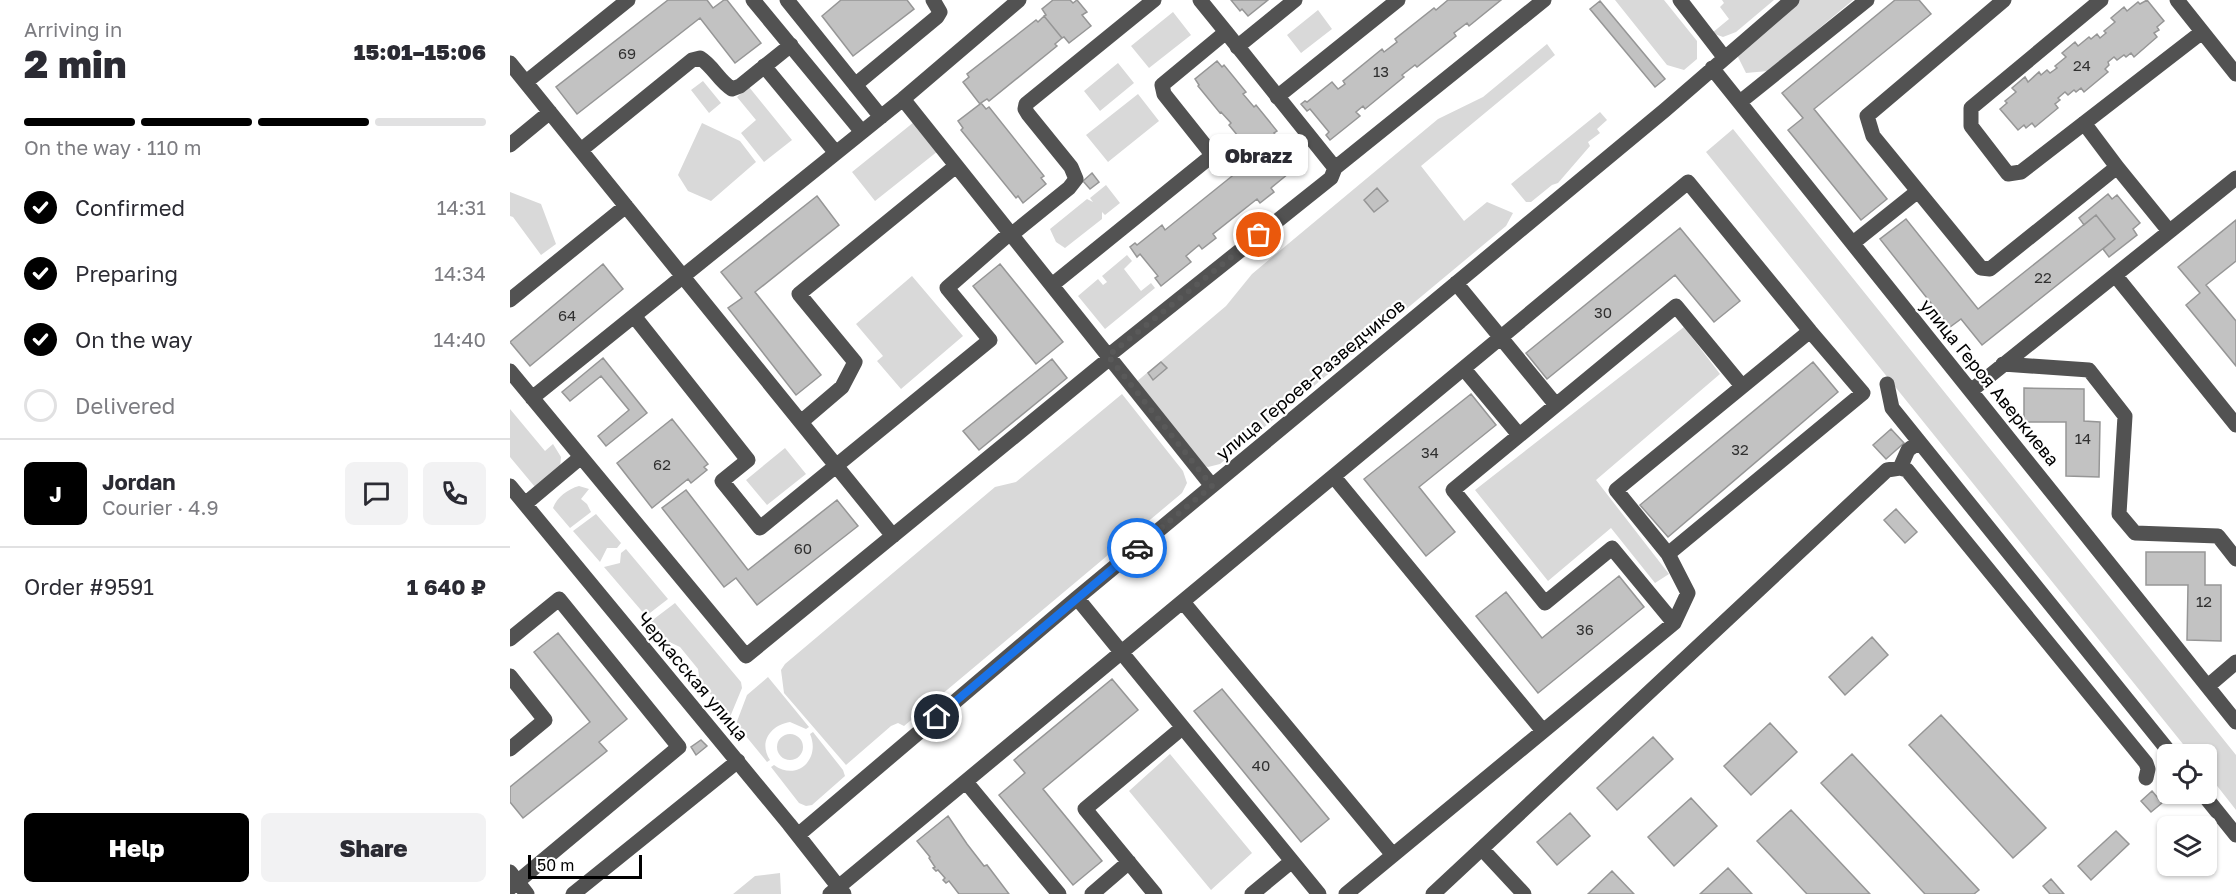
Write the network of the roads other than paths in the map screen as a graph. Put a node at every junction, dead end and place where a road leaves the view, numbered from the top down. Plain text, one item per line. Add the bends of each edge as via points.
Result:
1 (628, 0) edge
2 (753, 0) edge
3 (787, 0) edge
4 (933, 0) edge
5 (1018, 0) edge
6 (1154, 0) edge
7 (1200, 0) edge
8 (1295, 0) edge
9 (1398, 0) edge
10 (1544, 0) edge
11 (1680, 0) edge
12 (1792, 0) edge
13 (1867, 0) edge
14 (2004, 0) edge
15 (2101, 0) edge
16 (2177, 0) edge
17 (1226, 32) junction
18 (2202, 32) junction
19 (790, 45) junction
20 (1237, 46) junction
21 (1724, 57) junction
22 (510, 63) edge
23 (764, 66) junction
24 (1712, 68) junction
25 (2236, 74) edge
26 (526, 82) junction
27 (855, 85) junction
28 (1277, 97) junction
29 (903, 99) junction
30 (1740, 102) junction
31 (550, 112) junction
32 (881, 117) junction
33 (2084, 123) junction
34 (862, 132) junction
35 (510, 144) edge
36 (581, 150) junction
37 (836, 153) junction
38 (956, 166) junction
39 (2117, 167) junction
40 (1335, 168) junction
41 (2236, 178) edge
42 (1918, 191) junction
43 (626, 206) junction
44 (2169, 231) junction
45 (1010, 234) junction
46 (1853, 243) junction
47 (2115, 275) junction
48 (683, 276) junction
49 (1456, 283) junction
50 (1052, 285) junction
51 (510, 300) edge
52 (634, 316) junction
53 (1810, 331) junction
54 (1502, 338) junction
55 (1109, 357) junction
56 (2003, 364) junction
57 (1464, 369) junction
58 (510, 371) edge
59 (1887, 384) dead end
60 (1742, 386) junction
61 (1972, 390) junction
62 (532, 398) junction
63 (1556, 405) junction
64 (801, 422) junction
65 (2236, 426) edge
66 (1519, 435) junction
67 (1919, 442) junction
68 (581, 457) junction
69 (837, 466) junction
70 (1900, 468) junction
71 (1334, 477) junction
72 (1212, 486) junction
73 (515, 496) edge
74 (893, 536) junction
75 (1668, 554) junction
76 (2236, 559) edge
77 (1077, 598) junction
78 (1183, 602) junction
79 (1674, 623) junction
80 (510, 639) edge
81 (1120, 654) junction
82 (2236, 662) edge
83 (510, 676) edge
84 (2208, 686) junction
85 (2236, 722) edge
86 (1182, 728) junction
87 (1543, 731) junction
88 (2164, 744) edge
89 (510, 749) edge
90 (738, 761) junction
91 (2146, 778) dead end
92 (966, 782) junction
93 (2211, 804) edge
94 (798, 835) junction
95 (2236, 835) edge
96 (1482, 849) junction
97 (1393, 855) junction
98 (1292, 861) junction
99 (1129, 862) junction
100 (516, 884) edge
101 (837, 892) edge
102 (573, 894) edge
103 (1059, 894) edge
104 (1092, 894) edge
105 (1155, 894) edge
106 (1252, 894) edge
107 (1319, 894) edge
108 (1346, 894) edge
109 (1433, 894) edge
110 (1524, 894) edge

1 - 26 street
2 - 19 street
3 - 27 street
4 - 27 street via 940,12 937,17
5 - 29 street
6 - 45 street via 1026,104 1028,114 1071,167 1076,179
7 - 17 street
8 - 20 street
9 - 28 street
10 - 40 street
11 - 21 street
12 - 21 street, улица Героев-Разведчиков
13 - 30 street
14 - 42 street via 1867,116 1873,136
15 - 33 street via 1971,108 1971,126 2008,174 2020,172
16 - 18 street
17 - 20 street
17 - 50 street via 1162,85 1164,94 1207,148 1209,158
18 - 25 street
18 - 33 street
19 - 23 street
19 - 34 street
20 - 28 street
21 - 24 street, улица Героев-Разведчиков
22 - 26 street
23 - 36 street via 732,89 707,62 700,58 692,60
23 - 37 street
24 - 30 street, улица Героя Аверкиева
24 - 49 street, улица Героев-Разведчиков
26 - 31 street
27 - 32 street
28 - 40 street
29 - 32 street
29 - 38 street
30 - 46 street, улица Героя Аверкиева
31 - 35 street
31 - 36 street
32 - 34 street
33 - 39 street
34 - 37 street
36 - 43 street
37 - 48 street
38 - 45 street
38 - 64 street via 799,294 855,362 842,387
39 - 42 street via 1990,269 1980,268
39 - 44 street
40 - 55 street via 1331,178
41 - 44 street
42 - 46 street
43 - 48 street
43 - 51 street
44 - 47 street
45 - 50 street
45 - 69 street via 947,288 990,340
46 - 61 street, улица Героя Аверкиева
47 - 56 street
47 - 65 street
48 - 52 street
48 - 64 street
49 - 54 street
49 - 72 street, улица Героев-Разведчиков
50 - 55 street
52 - 62 street
52 - 69 street via 748,460 722,481 760,528
53 - 54 street via 1688,182
53 - 60 street
53 - 75 street via 1863,393
54 - 57 street
54 - 63 street
55 - 72 street
55 - 74 street
56 - 61 street
56 - 76 street via 2089,370 2125,417 2119,514 2135,533 2218,536
57 - 66 street
57 - 71 street
58 - 62 street
59 - 67 street via 1892,408
60 - 63 street via 1676,306
60 - 75 street via 1616,490
61 - 84 street, улица Героя Аверкиева
62 - 68 street
63 - 66 street
64 - 69 street
66 - 79 street via 1453,490 1545,603 1612,548
67 - 70 street via 1908,450
67 - 88 street
68 - 73 street
68 - 74 street via 746,656
69 - 74 street
70 - 91 street via 1907,470 2146,763
70 - 96 street via 1887,470
71 - 78 street
71 - 87 street
72 - 77 street, улица Героев-Разведчиков
73 - 90 street, Черкасская улица
75 - 79 street via 1688,593
77 - 81 street
77 - 94 street, улица Героев-Разведчиков
78 - 81 street
78 - 97 street
79 - 87 street
80 - 100 street via 558,599 679,747
81 - 86 street
81 - 92 street
82 - 84 street
83 - 89 street via 545,720
84 - 85 street, улица Героя Аверкиева
86 - 98 street
86 - 99 street via 1085,809
87 - 97 street
90 - 94 street, Черкасская улица
90 - 102 street
92 - 101 street
92 - 103 street
93 - 95 street
94 - 101 street, Черкасская улица
96 - 109 street
96 - 110 street
97 - 108 street
98 - 106 street
98 - 107 street
99 - 104 street
99 - 105 street

